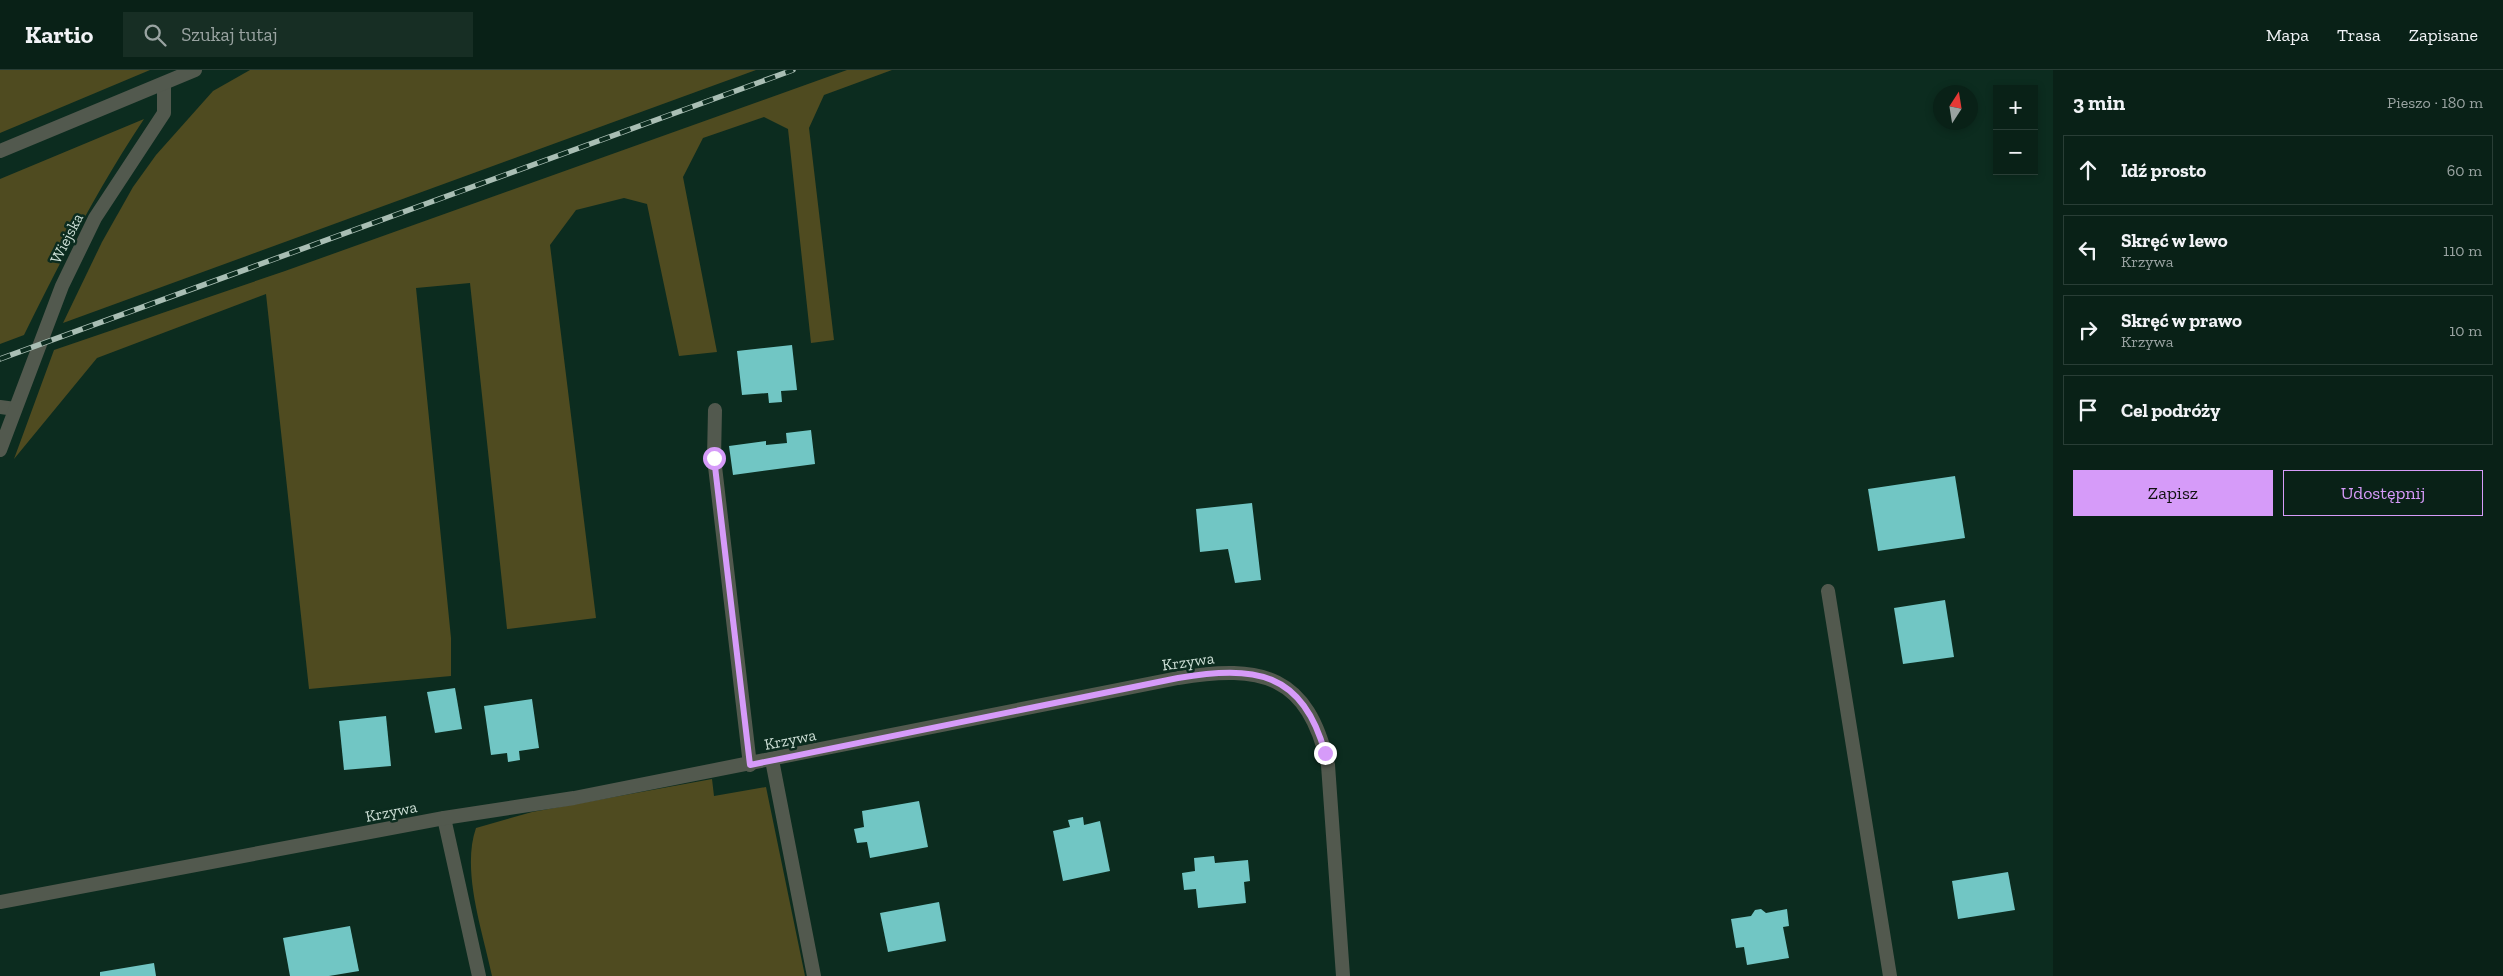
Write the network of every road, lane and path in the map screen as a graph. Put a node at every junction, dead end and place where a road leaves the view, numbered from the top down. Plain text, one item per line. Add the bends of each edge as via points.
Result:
1 (195, 70) edge
2 (164, 84) junction
3 (0, 151) edge
4 (0, 408) edge
5 (15, 409) junction
6 (715, 410) dead end
7 (0, 450) edge
8 (1828, 591) dead end
9 (772, 760) junction
10 (750, 765) junction
11 (444, 818) junction
12 (0, 902) edge
13 (479, 976) edge
14 (814, 976) edge
15 (1343, 976) edge
16 (1890, 976) edge

1 - 2 street
2 - 3 street
2 - 5 street, Wiejska via 164,113 95,218 62,286
4 - 5 street
5 - 7 street, Wiejska
6 - 10 street via 714,458
8 - 16 street
9 - 10 street, Krzywa
9 - 14 street
9 - 15 street, Krzywa via 1207,674 1247,673 1265,677 1291,690 1303,702 1317,726 1325,753
10 - 11 street, Krzywa
11 - 12 street, Krzywa
11 - 13 street

